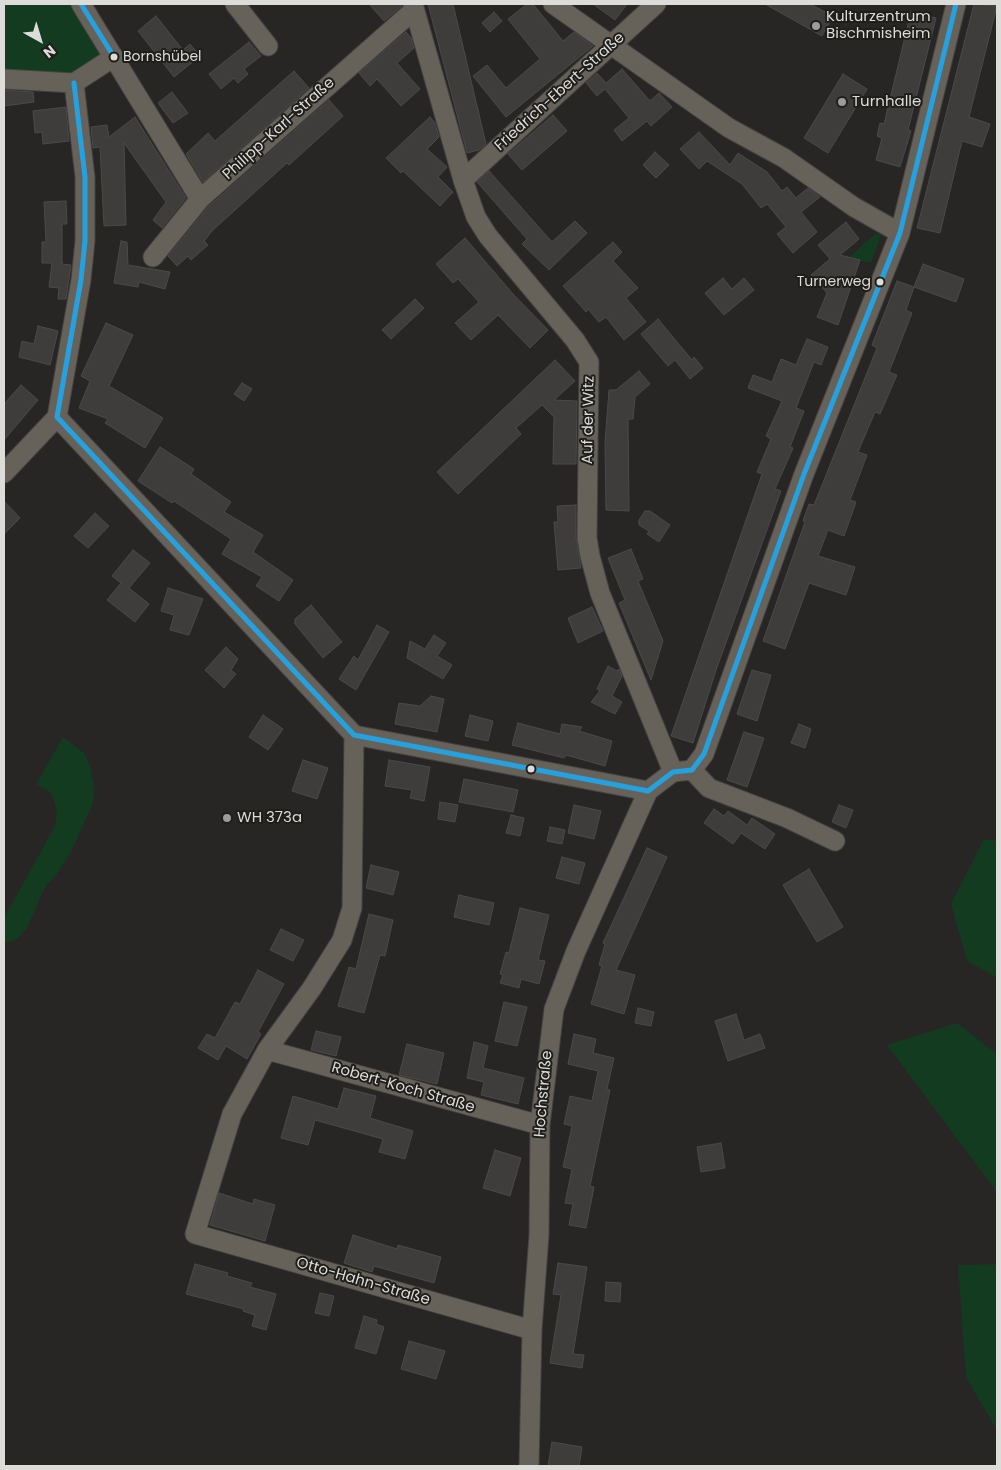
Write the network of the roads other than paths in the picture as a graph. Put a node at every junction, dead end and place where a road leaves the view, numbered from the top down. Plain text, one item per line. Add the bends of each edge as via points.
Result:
1 (82, 4) edge
2 (235, 4) edge
3 (553, 4) edge
4 (656, 4) edge
5 (956, 4) edge
6 (413, 7) edge
7 (613, 44) junction
8 (268, 46) dead end
9 (114, 57) junction
10 (4, 80) edge
11 (74, 83) junction
12 (463, 180) junction
13 (200, 199) junction
14 (900, 233) junction
15 (153, 256) dead end
16 (57, 417) junction
17 (4, 473) edge
18 (354, 735) junction
19 (692, 770) junction
20 (673, 772) junction
21 (648, 792) junction
22 (835, 841) dead end
23 (267, 1050) junction
24 (540, 1125) junction
25 (532, 1330) junction
26 (529, 1466) edge

1 - 9 street
2 - 8 street
3 - 7 street
4 - 7 street, Friedrich-Ebert-Straße
5 - 14 street
6 - 12 street, Auf der Witz
6 - 13 street, Philipp-Karl-Straße
7 - 12 street, Friedrich-Ebert-Straße
7 - 14 street via 729,128 784,158 854,207
9 - 11 street
9 - 13 street
10 - 11 street
11 - 16 street via 85,176 86,224
12 - 20 street, Auf der Witz via 485,232 575,340 589,362 587,538 590,556 600,593
13 - 15 street, Philipp-Karl-Straße
14 - 19 street via 804,474 704,754
16 - 17 street
16 - 18 street
18 - 21 street
18 - 23 street via 352,908 342,940
19 - 20 street
19 - 22 street via 709,788 787,818
20 - 21 street, Hochstraße
21 - 24 street, Hochstraße via 576,951 554,1009
23 - 24 street, Robert-Koch Straße
23 - 25 street, Otto-Hahn-Straße via 232,1114 195,1234
24 - 25 street, Hochstraße via 539,1234
25 - 26 street, Hochstraße

